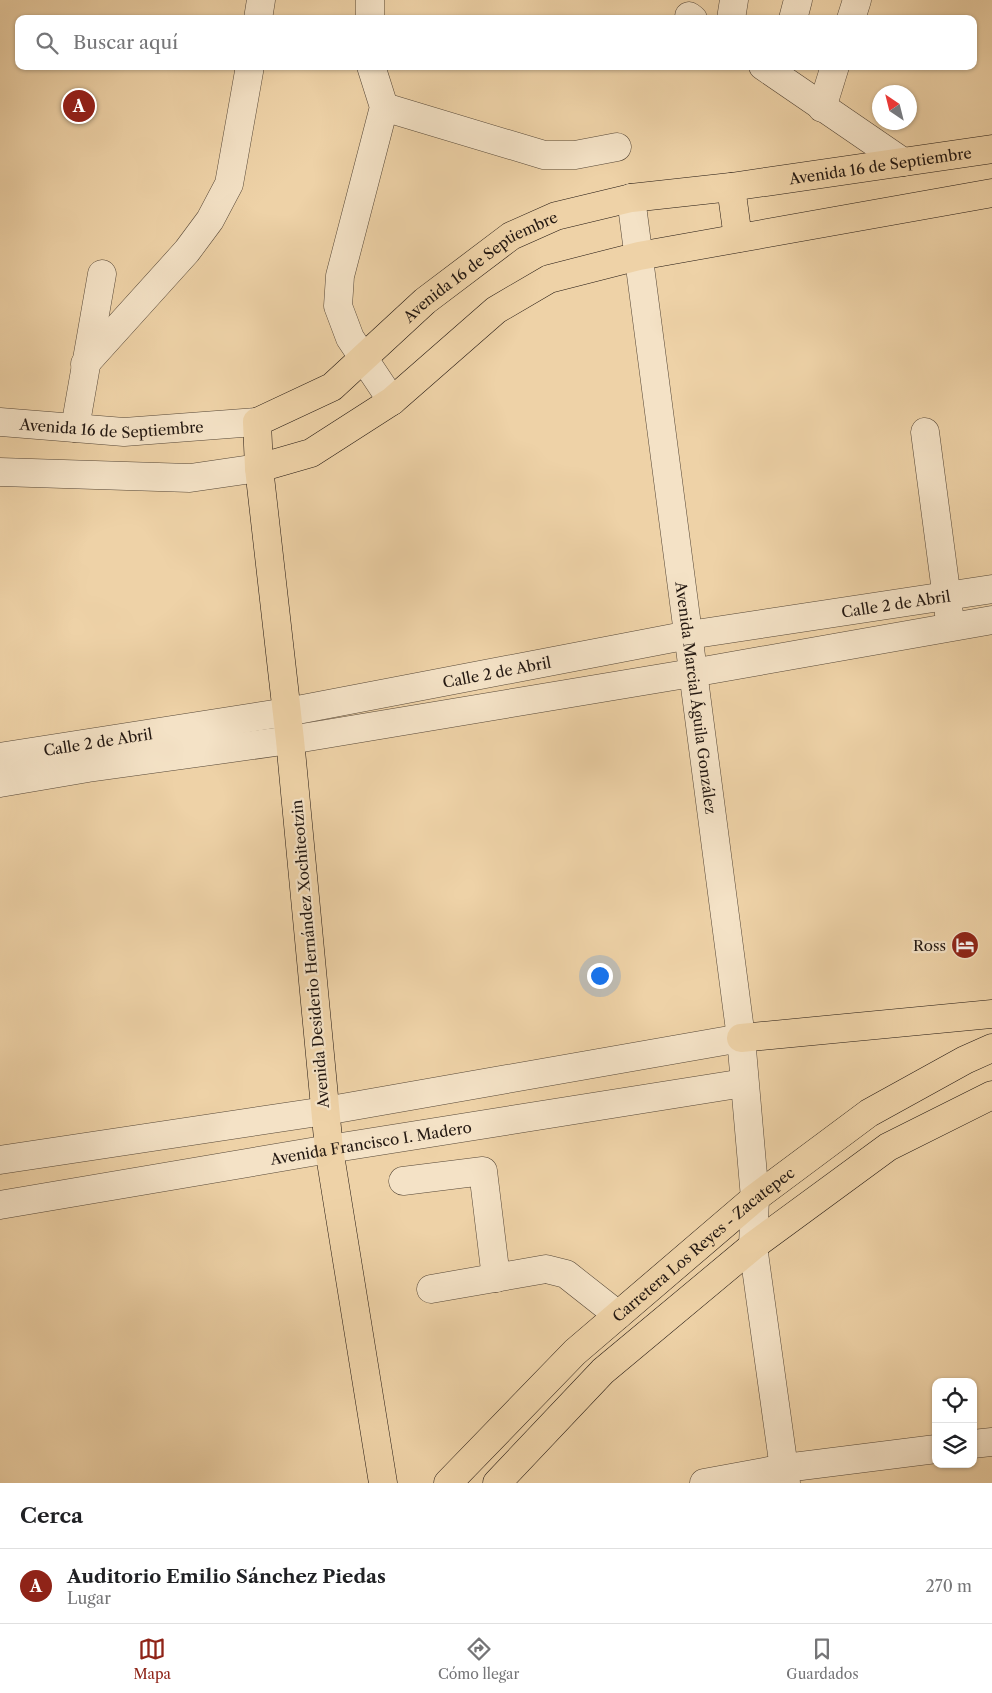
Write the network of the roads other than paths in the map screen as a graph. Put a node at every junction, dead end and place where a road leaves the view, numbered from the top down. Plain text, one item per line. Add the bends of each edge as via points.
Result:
1 (261, 0) edge
2 (370, 0) edge
3 (734, 0) edge
4 (798, 0) edge
5 (857, 0) edge
6 (259, 15) edge
7 (370, 15) edge
8 (731, 15) edge
9 (794, 15) edge
10 (852, 15) edge
11 (249, 70) edge
12 (372, 70) edge
13 (774, 70) edge
14 (834, 70) edge
15 (384, 107) junction
16 (822, 108) junction
17 (617, 147) dead end
18 (992, 149) edge
19 (903, 162) junction
20 (731, 187) junction
21 (992, 193) edge
22 (631, 198) junction
23 (738, 238) junction
24 (639, 256) junction
25 (102, 274) dead end
26 (362, 358) junction
27 (86, 364) junction
28 (392, 402) junction
29 (0, 422) edge
30 (257, 422) junction
31 (75, 428) junction
32 (925, 432) dead end
33 (259, 468) junction
34 (0, 472) edge
35 (992, 588) edge
36 (948, 595) junction
37 (992, 620) edge
38 (950, 627) junction
39 (689, 635) junction
40 (493, 673) junction
41 (692, 673) junction
42 (498, 706) junction
43 (287, 712) junction
44 (290, 740) junction
45 (87, 756) junction
46 (0, 757) edge
47 (0, 783) edge
48 (992, 1014) edge
49 (741, 1038) junction
50 (992, 1048) edge
51 (512, 1078) junction
52 (744, 1083) junction
53 (992, 1095) edge
54 (325, 1110) junction
55 (518, 1119) junction
56 (103, 1144) junction
57 (329, 1149) junction
58 (0, 1160) edge
59 (403, 1182) dead end
60 (111, 1186) junction
61 (755, 1198) junction
62 (0, 1205) edge
63 (753, 1246) junction
64 (496, 1278) junction
65 (431, 1288) dead end
66 (618, 1315) junction
67 (992, 1442) edge
68 (977, 1444) edge
69 (932, 1450) edge
70 (786, 1476) edge
71 (382, 1483) edge
72 (448, 1483) edge
73 (497, 1483) edge
74 (704, 1483) edge

1 - 6 street
2 - 7 street
3 - 8 street
4 - 9 street
5 - 10 street
11 - 27 street via 229,184 210,220 187,251
12 - 15 street
13 - 16 street
14 - 16 street
15 - 17 street via 544,155 575,155
15 - 26 street via 340,276 338,306 350,338
16 - 19 street
18 - 19 main road, Avenida 16 de Septiembre
19 - 20 main road, Avenida 16 de Septiembre
20 - 22 main road, Avenida 16 de Septiembre
20 - 23 main road
21 - 23 main road
22 - 24 street, Avenida Marcial Águila González
22 - 26 main road, Avenida 16 de Septiembre via 556,216 511,236 425,301
23 - 24 main road
24 - 28 main road via 549,279 511,301 496,310
24 - 39 street, Avenida Marcial Águila González
25 - 27 street
26 - 28 street
26 - 30 main road, Avenida 16 de Septiembre via 332,387
27 - 31 street
28 - 33 main road via 311,452
29 - 31 street, Avenida 16 de Septiembre
30 - 31 street, Avenida 16 de Septiembre via 124,432
30 - 33 main road, Avenida Desiderio Hernández Xochiteotzin
32 - 36 street
33 - 34 street via 190,478
33 - 43 main road, Avenida Desiderio Hernández Xochiteotzin
35 - 36 street, Calle 2 de Abril
36 - 38 street
36 - 39 street, Calle 2 de Abril
37 - 38 street, Calle 2 de Abril
38 - 41 street, Calle 2 de Abril
39 - 40 street, Calle 2 de Abril
39 - 41 street, Avenida Marcial Águila González
40 - 42 street
40 - 43 street, Calle 2 de Abril
41 - 42 street, Calle 2 de Abril
41 - 49 street, Avenida Marcial Águila González
42 - 44 street, Calle 2 de Abril
43 - 44 main road, Avenida Desiderio Hernández Xochiteotzin
43 - 45 street, Calle 2 de Abril
44 - 45 street, Calle 2 de Abril
44 - 54 main road, Avenida Desiderio Hernández Xochiteotzin
45 - 46 street, Calle 2 de Abril
45 - 47 street, Calle 2 de Abril
48 - 49 main road
49 - 51 street
49 - 52 street, Avenida Marcial Águila González
50 - 61 main road, Carretera Los Reyes - Zacatepec via 869,1113
51 - 54 street
51 - 55 street
52 - 55 street, Avenida Francisco I. Madero
52 - 61 street, Avenida Marcial Águila González
53 - 63 main road via 888,1147
54 - 56 street
54 - 57 main road, Avenida Desiderio Hernández Xochiteotzin
55 - 57 street, Avenida Francisco I. Madero
56 - 58 street
56 - 60 street
57 - 60 street, Avenida Francisco I. Madero
57 - 71 main road, Avenida Desiderio Hernández Xochiteotzin
59 - 64 street via 483,1171
60 - 62 street, Avenida Francisco I. Madero
61 - 63 street, Avenida Marcial Águila González
61 - 66 main road, Carretera Los Reyes - Zacatepec
63 - 70 street
63 - 73 main road via 603,1371
64 - 65 street
64 - 66 street via 546,1269 566,1274
66 - 72 main road, Carretera Los Reyes - Zacatepec via 575,1352
67 - 68 street
69 - 70 street
70 - 74 street

